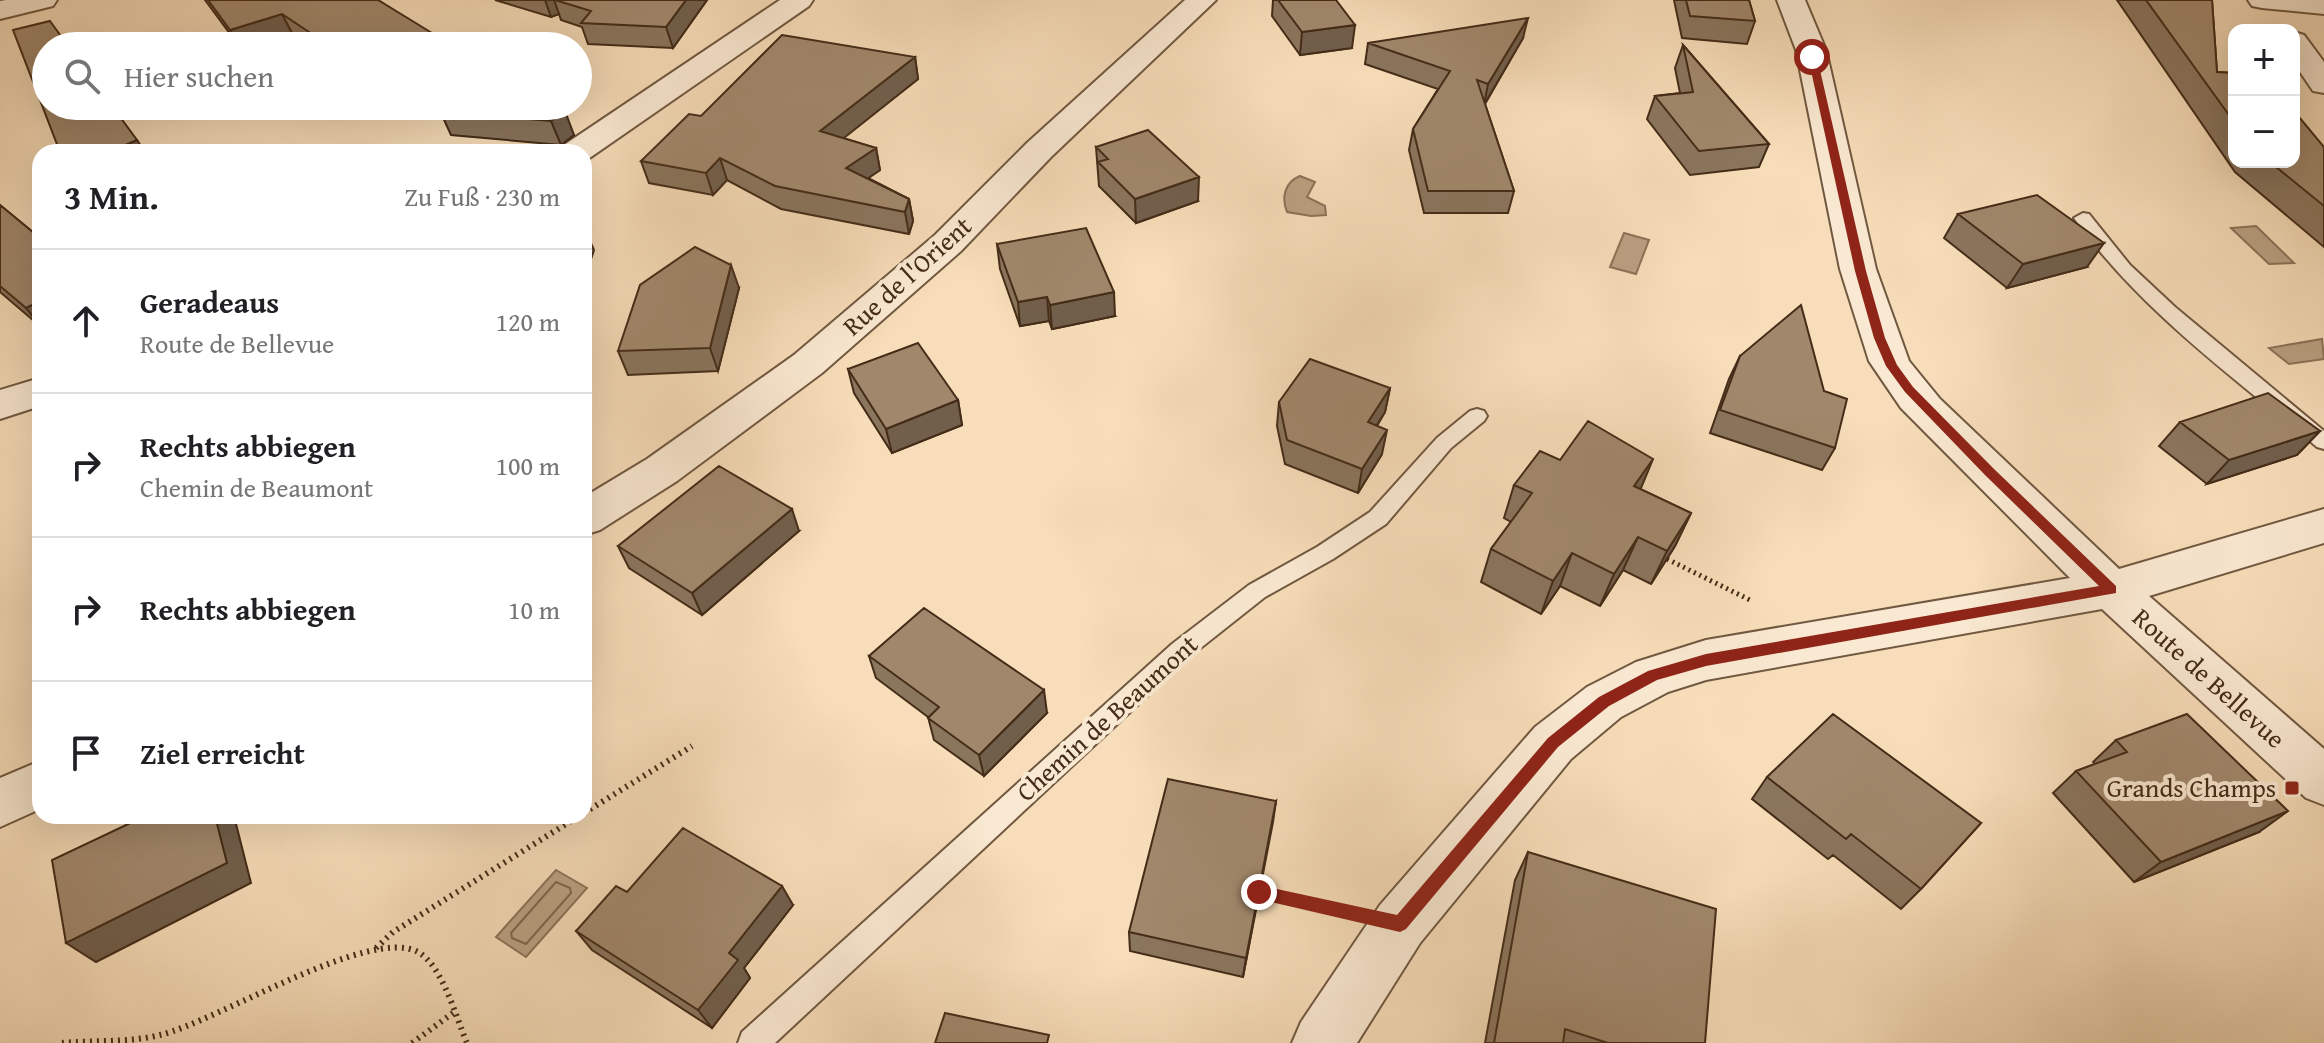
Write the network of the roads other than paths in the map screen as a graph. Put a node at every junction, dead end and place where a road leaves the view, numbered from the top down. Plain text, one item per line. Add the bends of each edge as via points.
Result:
1 (43, 0) edge
2 (799, 0) edge
3 (1202, 0) edge
4 (1791, 0) edge
5 (2264, 0) edge
6 (2324, 5) edge
7 (0, 10) edge
8 (2282, 24) edge
9 (2300, 50) edge
10 (2324, 84) edge
11 (588, 144) edge
12 (2083, 218) dead end
13 (32, 395) edge
14 (0, 405) edge
15 (1477, 416) dead end
16 (2324, 442) edge
17 (592, 513) edge
18 (2324, 526) edge
19 (2112, 589) junction
20 (2324, 782) edge
21 (32, 788) edge
22 (0, 803) edge
23 (753, 1043) edge
24 (1322, 1043) edge

1 - 7 street
2 - 11 street
3 - 17 street, Rue de l'Orient via 1039,150 948,243 808,364 662,470
4 - 19 street, Route de Bellevue via 1812,57 1860,271 1891,366 1989,472
5 - 6 street
5 - 8 street
9 - 10 street
12 - 16 lane via 2124,269 2168,311
13 - 14 street
15 - 23 lane, Chemin de Beaumont via 1444,443 1378,518 1257,591 1180,651
18 - 19 street
19 - 20 street, Route de Bellevue
19 - 24 street via 1706,660 1653,676 1604,702 1553,743 1400,924
21 - 22 street

